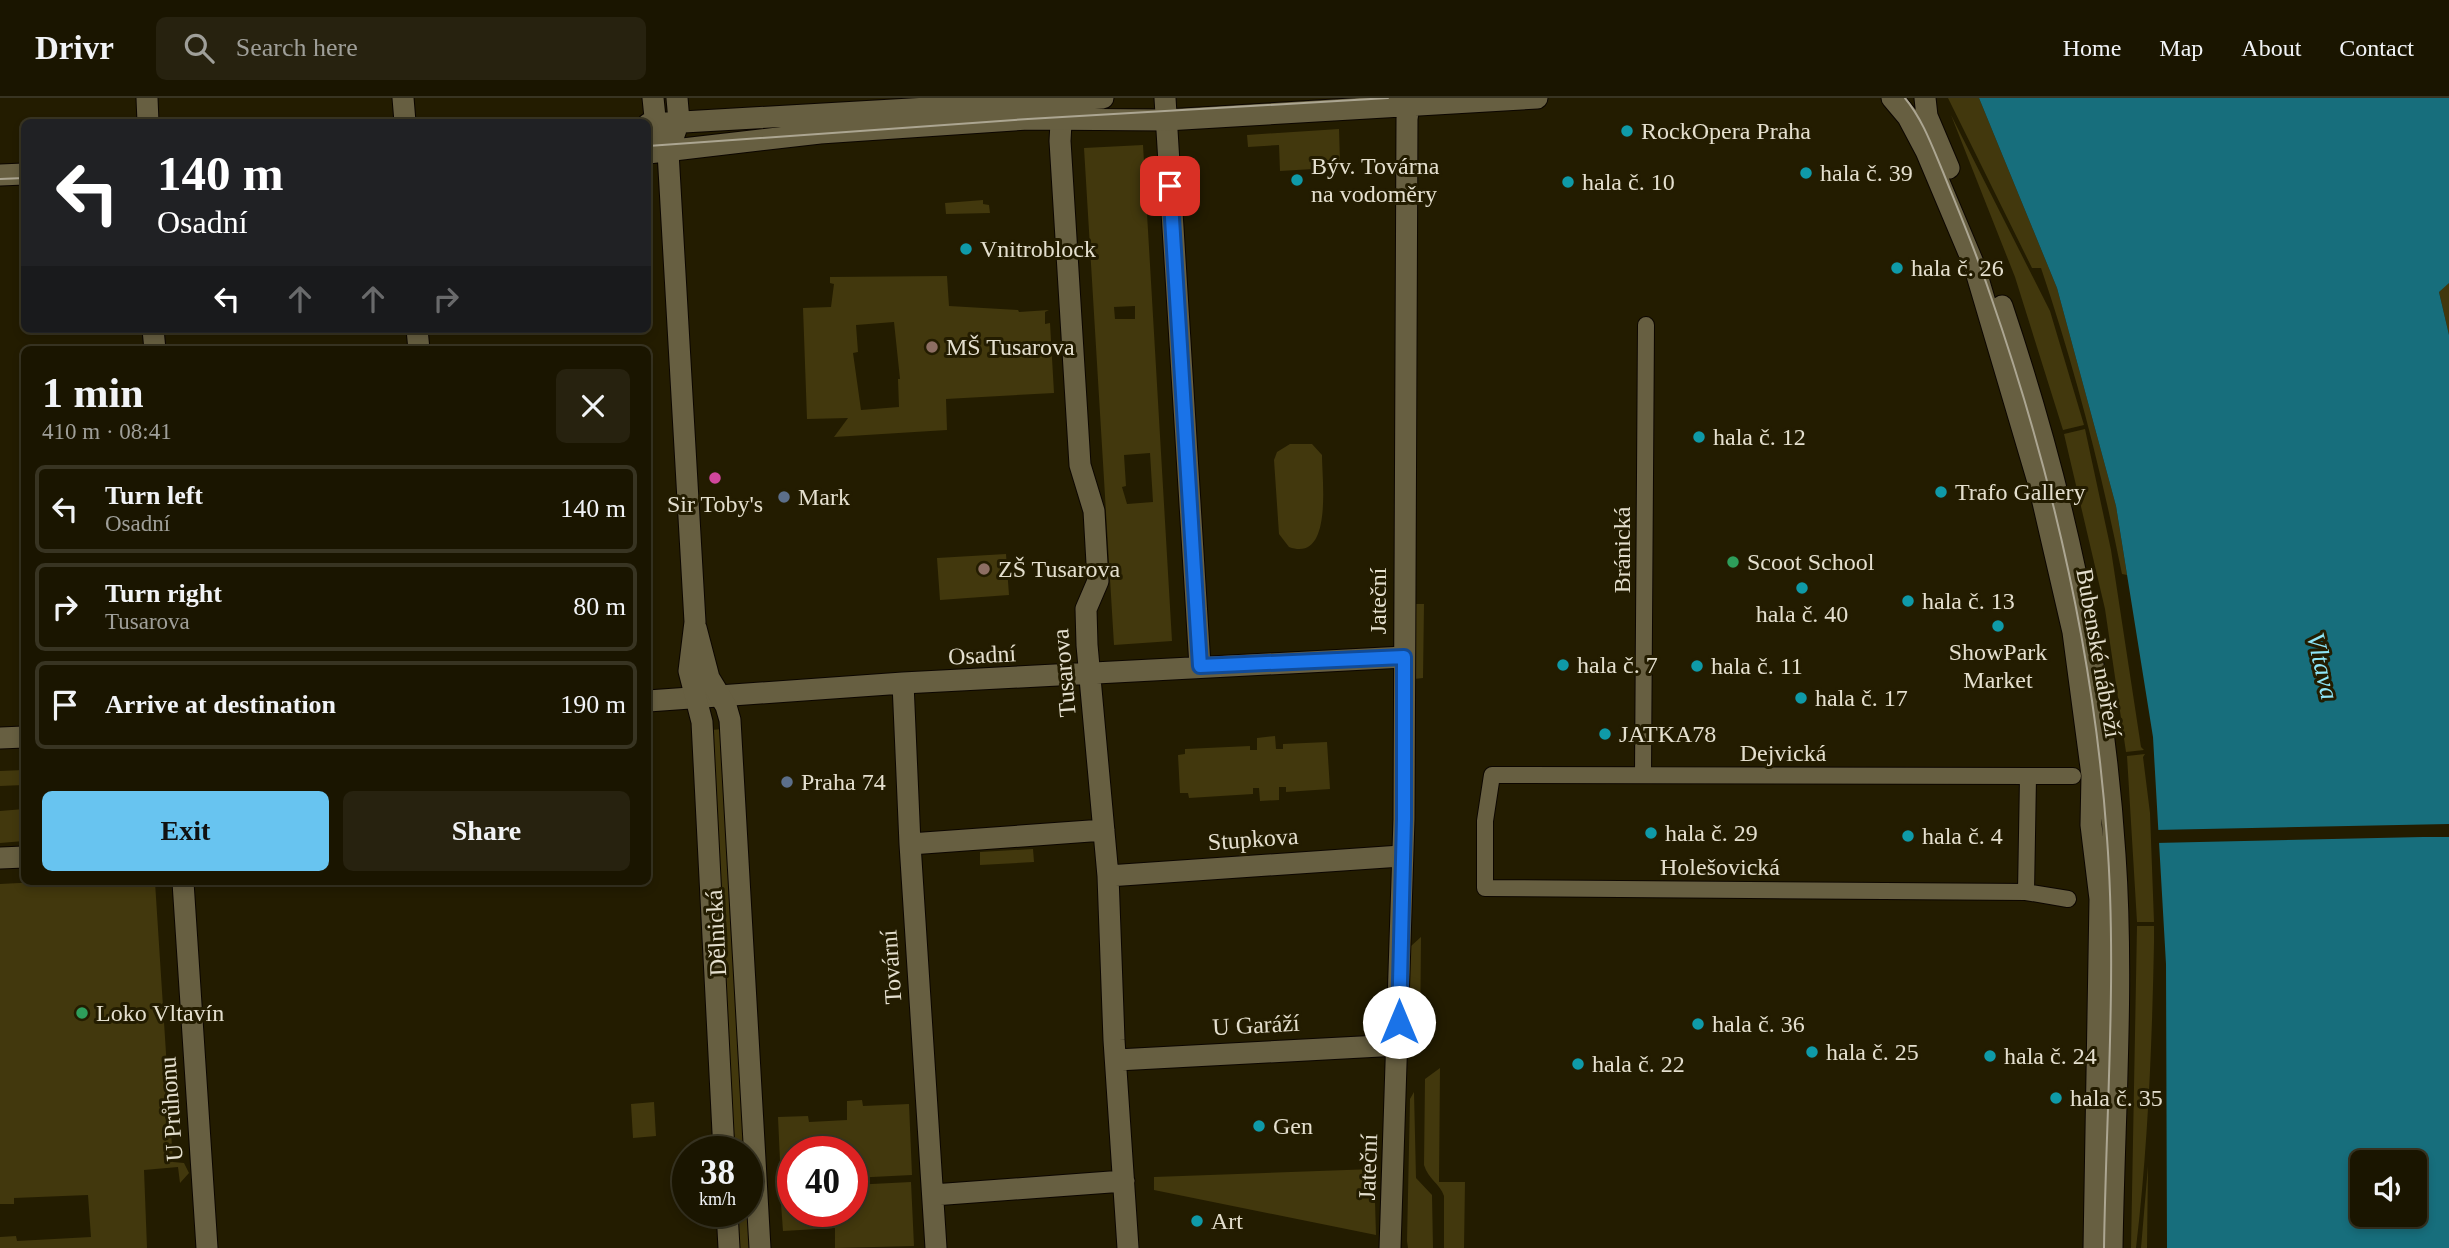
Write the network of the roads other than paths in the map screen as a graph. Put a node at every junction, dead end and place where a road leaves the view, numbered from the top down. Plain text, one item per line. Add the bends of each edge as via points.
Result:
1 (147, 98) edge
2 (403, 98) edge
3 (653, 98) edge
4 (677, 98) edge
5 (1103, 98) edge
6 (1165, 98) edge
7 (1537, 98) edge
8 (1892, 98) edge
9 (1925, 98) edge
10 (1460, 101) edge
11 (1410, 102) edge
12 (1062, 106) edge
13 (148, 119) edge
14 (405, 119) edge
15 (1166, 120) junction
16 (679, 121) junction
17 (651, 124) edge
18 (658, 153) edge
19 (21, 174) edge
20 (0, 175) edge
21 (1646, 325) dead end
22 (695, 622) junction
23 (1404, 657) junction
24 (1200, 666) junction
25 (1090, 676) junction
26 (903, 683) junction
27 (719, 695) junction
28 (695, 697) junction
29 (651, 701) edge
30 (21, 737) edge
31 (0, 738) edge
32 (1492, 775) joint
33 (1643, 775) junction
34 (2028, 776) junction
35 (2073, 776) dead end
36 (1104, 830) junction
37 (909, 844) junction
38 (1401, 856) junction
39 (21, 857) edge
40 (0, 858) edge
41 (1108, 876) junction
42 (183, 885) edge
43 (2026, 892) junction
44 (2068, 900) dead end
45 (1398, 1045) junction
46 (1117, 1060) junction
47 (723, 1136) edge
48 (750, 1136) edge
49 (1124, 1181) junction
50 (933, 1195) junction
51 (728, 1227) edge
52 (757, 1227) edge
53 (1392, 1242) edge
54 (207, 1248) edge
55 (729, 1248) edge
56 (760, 1248) edge
57 (936, 1248) edge
58 (1128, 1248) edge
59 (2094, 1248) edge
60 (2112, 1248) edge

1 - 13 street
2 - 14 street
3 - 17 street, Dělnická
4 - 16 street, Dělnická
5 - 12 street
6 - 15 street
7 - 10 street
8 - 59 street, Bubenské nábřeží via 1926,151 1974,265 2039,485 2073,632 2092,775 2091,825 2100,899
9 - 60 street, Bubenské nábřeží via 1927,116 1974,228 2022,366 2062,510 2096,672 2117,887
10 - 11 street
11 - 15 street
11 - 23 street, Jateční
12 - 15 street
12 - 16 street
12 - 18 street via 1028,119 820,133
12 - 25 street, Tusarova via 1060,141 1080,465 1096,534 1098,581 1086,609
15 - 24 street
16 - 17 street
16 - 18 street, Dělnická
17 - 18 street, Dělnická
18 - 22 street, Dělnická
19 - 20 street
21 - 33 street, Bránická
22 - 27 street, Dělnická via 709,678
22 - 28 street, Dělnická via 689,660
23 - 24 street, Osadní
23 - 38 street, Jateční
24 - 25 street, Osadní
25 - 26 street, Osadní
25 - 36 street, Tusarova
26 - 27 street, Osadní
26 - 37 street, Tovární
27 - 28 street, Osadní
27 - 48 street, Dělnická via 730,720
28 - 29 street, Osadní
28 - 47 street, Dělnická via 702,722
30 - 31 street
32 - 33 street, Dejvická
32 - 43 street, Holešovická via 1485,821 1485,888
33 - 34 street, Dejvická
34 - 35 street, Dejvická
34 - 43 street
36 - 37 street
36 - 41 street, Tusarova
37 - 50 street, Tovární
38 - 41 street, Stupkova
38 - 45 street, Jateční
39 - 40 street
41 - 46 street, Tusarova
42 - 54 street, U Průhonu
43 - 44 street, Holešovická
45 - 46 street, U Garáží
45 - 53 street, Jateční
46 - 49 street, Tusarova
49 - 50 street
49 - 58 street, Tusarova
50 - 57 street, Tovární
51 - 55 street
52 - 56 street, Dělnická

